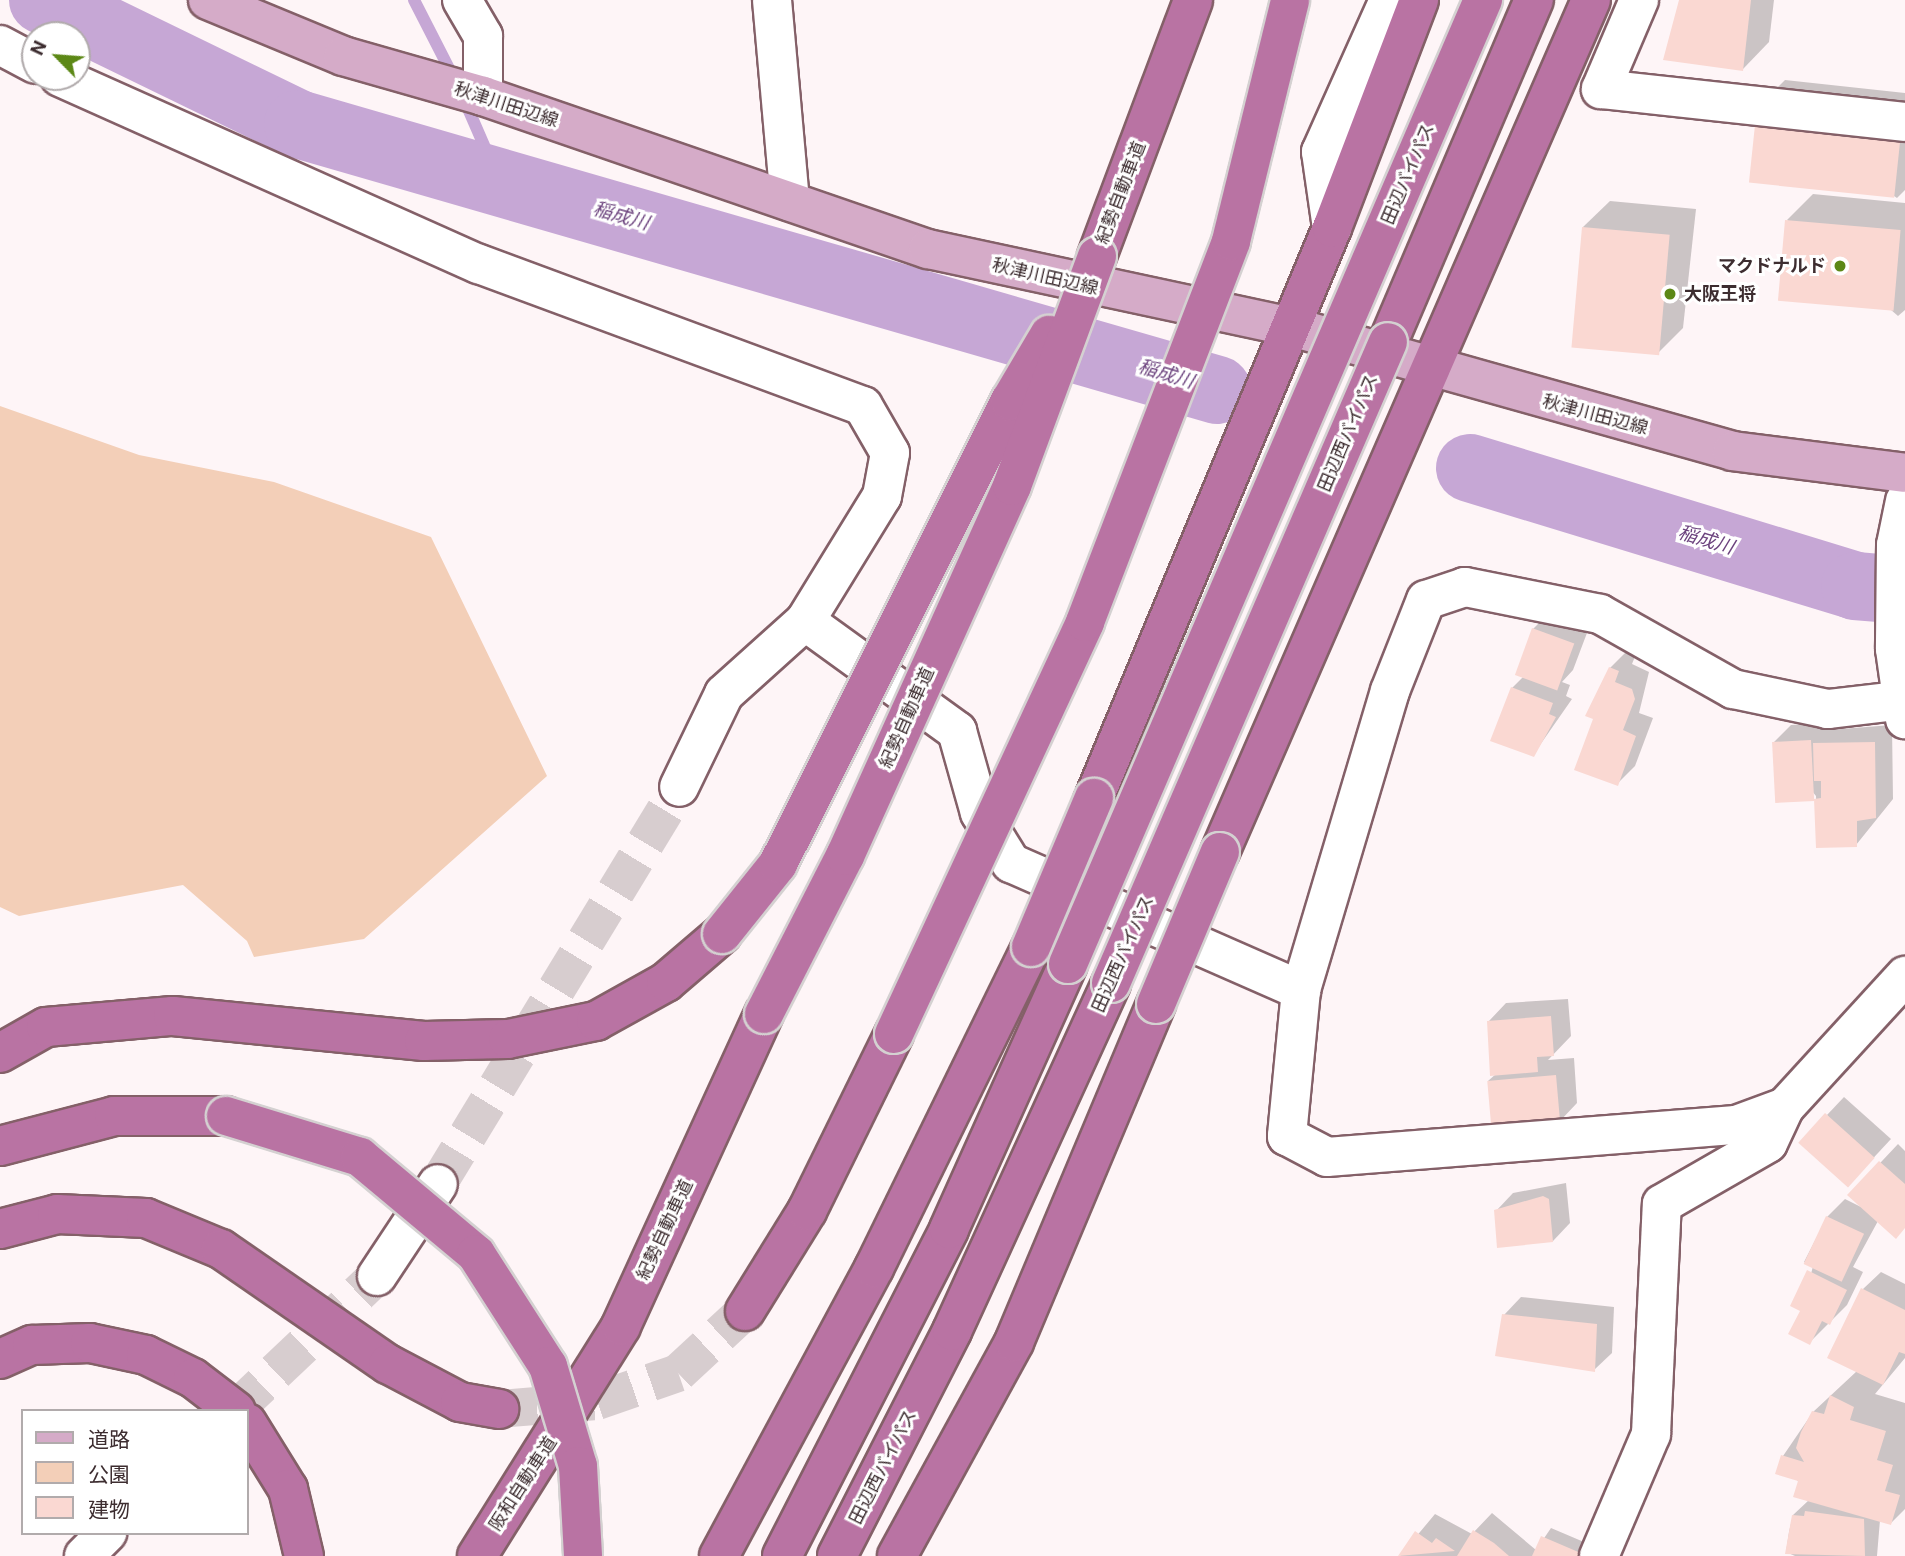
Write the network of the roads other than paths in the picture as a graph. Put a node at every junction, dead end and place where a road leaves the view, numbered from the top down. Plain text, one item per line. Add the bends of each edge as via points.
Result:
1 (208, 0) edge
2 (462, 0) edge
3 (772, 0) edge
4 (1193, 0) edge
5 (1290, 0) edge
6 (1389, 0) edge
7 (1419, 0) edge
8 (1483, 0) edge
9 (1534, 0) edge
10 (1639, 0) edge
11 (1588, 6) edge
12 (0, 45) edge
13 (21, 56) edge
14 (91, 91) edge
15 (483, 96) junction
16 (1905, 122) edge
17 (790, 201) junction
18 (1332, 228) junction
19 (1097, 256) junction
20 (1292, 327) junction
21 (1432, 366) junction
22 (1905, 472) edge
23 (1905, 501) edge
24 (805, 621) junction
25 (1904, 706) edge
26 (679, 786) tunnel mouth
27 (1905, 976) edge
28 (1301, 990) junction
29 (0, 1054) edge
30 (1785, 1107) junction
31 (0, 1146) edge
32 (438, 1184) tunnel mouth
33 (0, 1229) edge
34 (377, 1276) tunnel mouth
35 (745, 1311) tunnel mouth
36 (0, 1359) edge
37 (233, 1409) edge
38 (499, 1409) tunnel mouth
39 (569, 1412) joint
40 (248, 1425) edge
41 (105, 1535) edge
42 (84, 1556) edge
43 (304, 1556) edge
44 (477, 1556) edge
45 (583, 1556) edge
46 (719, 1556) edge
47 (782, 1556) edge
48 (837, 1556) edge
49 (897, 1556) edge
50 (1599, 1556) edge

1 - 15 main road, 秋津川田辺線 via 342,56
2 - 15 street via 483,36
3 - 17 street
4 - 19 highway, 紀勢自動車道
5 - 35 highway, bridge via 1231,241 1090,609 894,1034 807,1211
6 - 18 street via 1321,152
7 - 18 highway
8 - 47 highway, 田辺バイパス, bridge via 1068,964 949,1229
9 - 48 highway, 田辺西バイパス, bridge via 1111,984 952,1331
10 - 16 street via 1601,89
11 - 21 highway
12 - 13 street
14 - 24 street via 480,264 863,407 890,453 882,496
15 - 17 main road, 秋津川田辺線
17 - 20 main road, 秋津川田辺線 via 928,249 1041,278
18 - 20 highway
19 - 29 highway, bridge via 1010,401 778,864 722,934 666,982 596,1021 508,1039 424,1041 173,1016 46,1027
19 - 39 highway, 紀勢自動車道, bridge via 1012,486 845,856 764,1014 621,1326
20 - 21 main road, 秋津川田辺線
20 - 46 highway, bridge via 1031,947 874,1268
21 - 22 main road, 秋津川田辺線 via 1732,451
21 - 49 highway, bridge via 1220,852 1014,1342
23 - 25 street via 1896,545 1895,649
24 - 26 street via 724,694
24 - 28 street via 957,731 980,813 1011,863
25 - 28 street via 1828,709 1733,689 1600,614 1465,587 1426,600 1390,691
27 - 30 street
28 - 30 street via 1287,1136 1327,1157 1736,1125
30 - 50 street via 1768,1143 1662,1204 1651,1434
31 - 45 highway, bridge via 114,1116 226,1116 360,1157 476,1254 548,1366 578,1466
32 - 34 street
33 - 38 highway via 57,1214 146,1218 221,1248 388,1364 460,1402
36 - 37 highway via 32,1345 90,1343 146,1356 193,1378
39 - 44 highway, 阪和自動車道
40 - 43 highway via 288,1489
41 - 42 street

